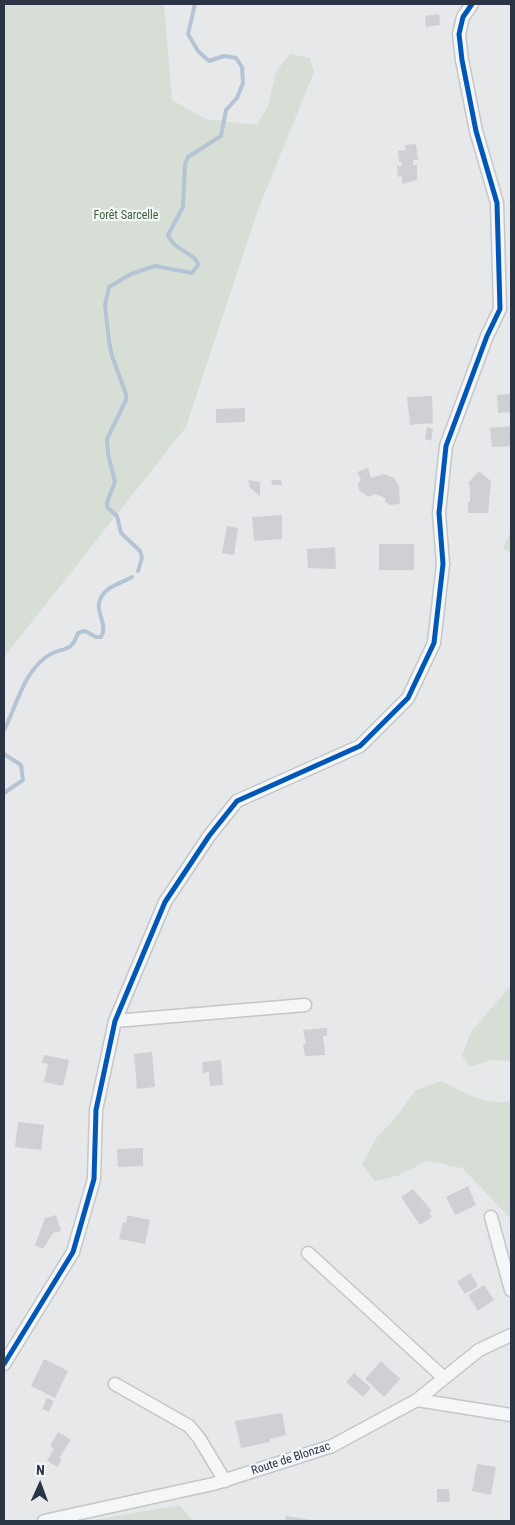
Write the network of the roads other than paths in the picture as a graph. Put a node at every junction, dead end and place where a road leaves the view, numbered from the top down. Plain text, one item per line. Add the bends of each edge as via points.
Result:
1 (472, 4) edge
2 (305, 1005) dead end
3 (115, 1021) junction
4 (491, 1217) dead end
5 (308, 1253) dead end
6 (511, 1290) edge
7 (511, 1335) edge
8 (4, 1364) edge
9 (444, 1378) junction
10 (116, 1384) dead end
11 (417, 1400) junction
12 (511, 1415) edge
13 (225, 1481) junction
14 (44, 1521) edge

1 - 3 street via 463,17 459,34 476,131 497,203 500,308 483,344 446,446 439,513 443,564 434,644 408,698 360,746 237,801 165,902
2 - 3 street
3 - 8 street via 96,1110 94,1179 73,1252
4 - 6 street
5 - 9 street
7 - 9 street, Route de Blonzac via 479,1350
9 - 11 street, Route de Blonzac
10 - 13 street via 189,1426
11 - 12 street
11 - 13 street, Route de Blonzac via 332,1446
13 - 14 street, Route de Blonzac

